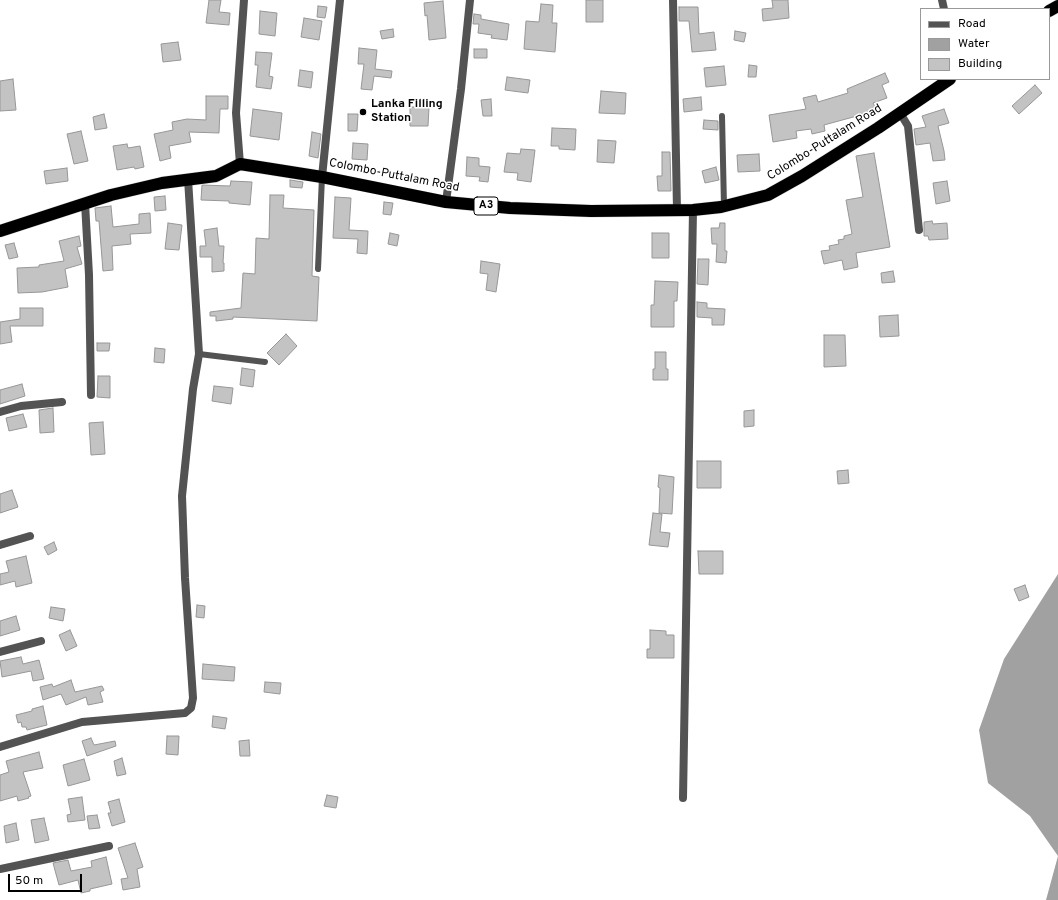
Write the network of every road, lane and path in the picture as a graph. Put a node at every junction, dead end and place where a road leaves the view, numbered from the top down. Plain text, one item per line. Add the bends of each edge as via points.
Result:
1 (244, 0) edge
2 (340, 0) edge
3 (470, 0) edge
4 (673, 0) edge
5 (949, 80) edge
6 (900, 113) junction
7 (722, 116) dead end
8 (240, 164) junction
9 (322, 177) junction
10 (188, 179) junction
11 (446, 202) junction
12 (84, 203) junction
13 (724, 206) junction
14 (677, 210) junction
15 (693, 210) junction
16 (919, 230) dead end
17 (0, 231) edge
18 (318, 270) dead end
19 (199, 354) junction
20 (265, 362) dead end
21 (91, 395) dead end
22 (62, 402) dead end
23 (0, 412) edge
24 (30, 536) dead end
25 (0, 545) edge
26 (41, 641) dead end
27 (0, 652) edge
28 (0, 747) edge
29 (683, 798) dead end
30 (109, 846) dead end
31 (0, 869) edge

1 - 8 street via 236,113
2 - 9 street
3 - 11 street
4 - 14 street
5 - 6 highway, Colombo-Puttalam Road / A3
6 - 13 highway, Colombo-Puttalam Road / A3 via 768,195
6 - 16 street via 908,126
7 - 13 lane
8 - 9 highway, Colombo-Puttalam Road / A3
8 - 10 highway via 216,176
9 - 11 highway, Colombo-Puttalam Road / A3
9 - 18 lane
10 - 12 highway
10 - 19 street
11 - 14 highway, Colombo-Puttalam Road / A3 via 510,208 591,211
12 - 17 highway
12 - 21 street via 89,275
13 - 15 highway, Colombo-Puttalam Road / A3
14 - 15 highway, Colombo-Puttalam Road / A3
15 - 29 street
19 - 20 lane
19 - 28 street via 182,496 193,698 191,708 186,713 82,722
22 - 23 street via 21,406
24 - 25 street
26 - 27 street
30 - 31 street

